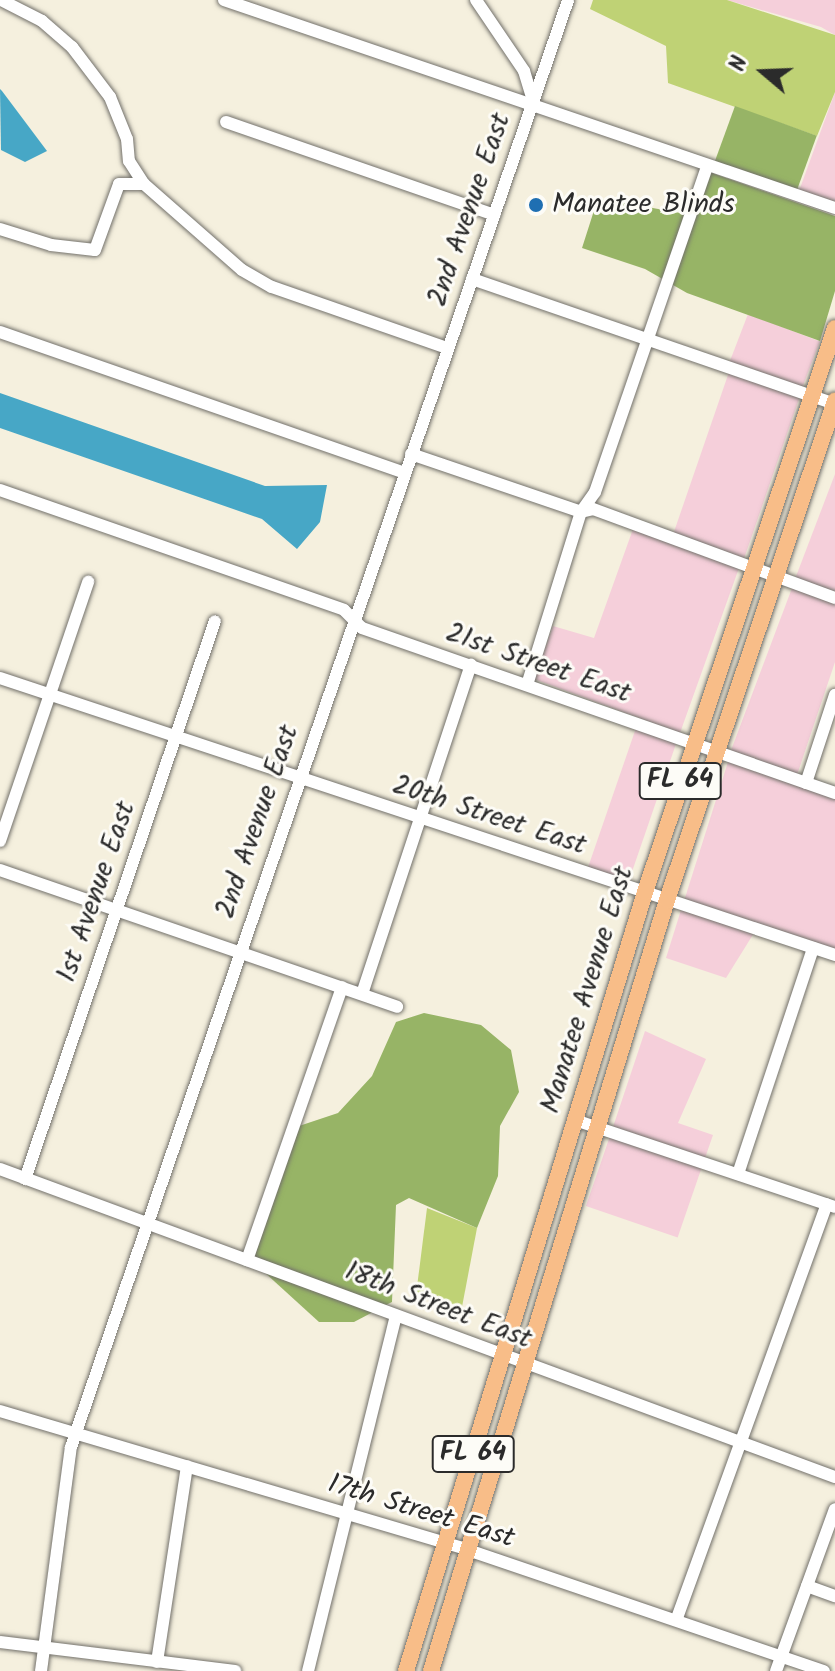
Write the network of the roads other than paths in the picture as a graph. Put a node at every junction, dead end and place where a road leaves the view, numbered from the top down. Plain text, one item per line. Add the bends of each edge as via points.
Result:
1 (2, 0) edge
2 (224, 0) edge
3 (476, 0) edge
4 (568, 0) edge
5 (533, 101) junction
6 (226, 122) dead end
7 (707, 166) junction
8 (144, 184) junction
9 (835, 208) edge
10 (494, 215) junction
11 (0, 229) edge
12 (472, 279) junction
13 (835, 328) edge
14 (0, 332) edge
15 (648, 338) junction
16 (447, 348) junction
17 (811, 395) junction
18 (835, 403) edge
19 (411, 454) junction
20 (403, 472) junction
21 (0, 490) edge
22 (581, 512) junction
23 (751, 568) junction
24 (774, 576) junction
25 (88, 582) dead end
26 (835, 598) edge
27 (352, 618) junction
28 (215, 621) dead end
29 (471, 665) junction
30 (0, 678) edge
31 (527, 685) junction
32 (50, 695) junction
33 (835, 695) edge
34 (174, 737) junction
35 (693, 743) junction
36 (714, 752) junction
37 (299, 779) junction
38 (806, 783) junction
39 (835, 793) edge
40 (421, 819) junction
41 (0, 841) edge
42 (0, 870) edge
43 (645, 892) junction
44 (667, 900) junction
45 (116, 910) junction
46 (813, 948) junction
47 (240, 952) junction
48 (835, 955) edge
49 (342, 987) junction
50 (362, 994) junction
51 (397, 1007) dead end
52 (575, 1120) junction
53 (598, 1127) junction
54 (0, 1169) edge
55 (738, 1174) junction
56 (25, 1179) junction
57 (831, 1206) edge
58 (146, 1225) junction
59 (247, 1260) junction
60 (396, 1316) junction
61 (503, 1355) junction
62 (524, 1364) junction
63 (0, 1411) edge
64 (76, 1434) junction
65 (741, 1443) junction
66 (187, 1466) junction
67 (835, 1477) edge
68 (835, 1509) edge
69 (348, 1514) junction
70 (446, 1543) junction
71 (468, 1550) junction
72 (807, 1586) junction
73 (835, 1596) edge
74 (677, 1618) junction
75 (0, 1642) edge
76 (44, 1648) junction
77 (782, 1656) junction
78 (157, 1662) junction
79 (41, 1671) edge
80 (235, 1671) edge
81 (308, 1671) edge
82 (406, 1671) edge
83 (431, 1671) edge
84 (776, 1671) edge
85 (824, 1671) edge

1 - 8 street via 53,29 98,78 120,117 129,161
2 - 5 street
3 - 5 street via 524,71
4 - 5 street, 2nd Avenue East
5 - 7 street
5 - 10 street, 2nd Avenue East
6 - 10 street
7 - 9 street
7 - 15 street
8 - 11 street via 119,184 95,250 51,245
8 - 16 street via 219,252 272,287
10 - 12 street, 2nd Avenue East
12 - 15 street
12 - 16 street, 2nd Avenue East
13 - 17 main road, Manatee Avenue East / FL 64
14 - 20 street
15 - 17 street
15 - 22 street via 595,492
16 - 19 street, 2nd Avenue East
17 - 18 street
17 - 23 main road, Manatee Avenue East / FL 64
18 - 24 main road, Manatee Avenue East / FL 64
19 - 20 street, 2nd Avenue East
19 - 22 street
20 - 27 street, 2nd Avenue East
21 - 27 street, 21st Street East via 344,610
22 - 23 street via 593,509
22 - 31 street
23 - 24 street
23 - 35 main road, Manatee Avenue East / FL 64
24 - 26 street
24 - 36 main road, Manatee Avenue East / FL 64
25 - 32 street
27 - 29 street, 21st Street East via 362,628
27 - 37 street, 2nd Avenue East
28 - 34 street, 1st Avenue East
29 - 31 street, 21st Street East
29 - 40 street
30 - 32 street, 20th Street East
31 - 35 street, 21st Street East
32 - 34 street, 20th Street East
32 - 41 street
33 - 38 street
34 - 37 street, 20th Street East
34 - 45 street, 1st Avenue East
35 - 36 street, 21st Street East
35 - 43 main road, Manatee Avenue East / FL 64
36 - 38 street, 21st Street East
36 - 44 main road, Manatee Avenue East / FL 64
37 - 40 street, 20th Street East
37 - 47 street, 2nd Avenue East
38 - 39 street, 21st Street East
40 - 43 street, 20th Street East
40 - 50 street
42 - 45 street
43 - 44 street, 20th Street East
43 - 52 main road, Manatee Avenue East / FL 64
44 - 46 street, 20th Street East
44 - 53 main road, Manatee Avenue East / FL 64
45 - 47 street
45 - 56 street, 1st Avenue East
46 - 48 street, 20th Street East
46 - 55 street
47 - 49 street
47 - 58 street, 2nd Avenue East
49 - 50 street
49 - 59 street
50 - 51 street
52 - 53 street
52 - 61 main road, Manatee Avenue East / FL 64
53 - 55 street
53 - 62 main road, Manatee Avenue East / FL 64
54 - 56 street, 18th Street East
55 - 57 street
56 - 58 street, 18th Street East
57 - 65 street
58 - 59 street, 18th Street East
58 - 64 street, 2nd Avenue East
59 - 60 street, 18th Street East
60 - 61 street, 18th Street East
60 - 69 street
61 - 62 street, 18th Street East
61 - 70 main road, Manatee Avenue East / FL 64
62 - 65 street, 18th Street East
62 - 71 main road, Manatee Avenue East / FL 64
63 - 64 street, 17th Street East
64 - 66 street, 17th Street East
64 - 76 street, 2nd Avenue East
65 - 67 street, 18th Street East
65 - 74 street
66 - 69 street, 17th Street East
66 - 78 street
68 - 72 street
69 - 70 street, 17th Street East
69 - 81 street
70 - 71 street, 17th Street East
70 - 82 main road, Manatee Avenue East / FL 64
71 - 74 street, 17th Street East
71 - 83 main road, Manatee Avenue East / FL 64
72 - 73 street
72 - 77 street
74 - 77 street, 17th Street East
75 - 76 street
76 - 78 street
76 - 79 street, 2nd Avenue East
77 - 84 street
77 - 85 street, 17th Street East
78 - 80 street

